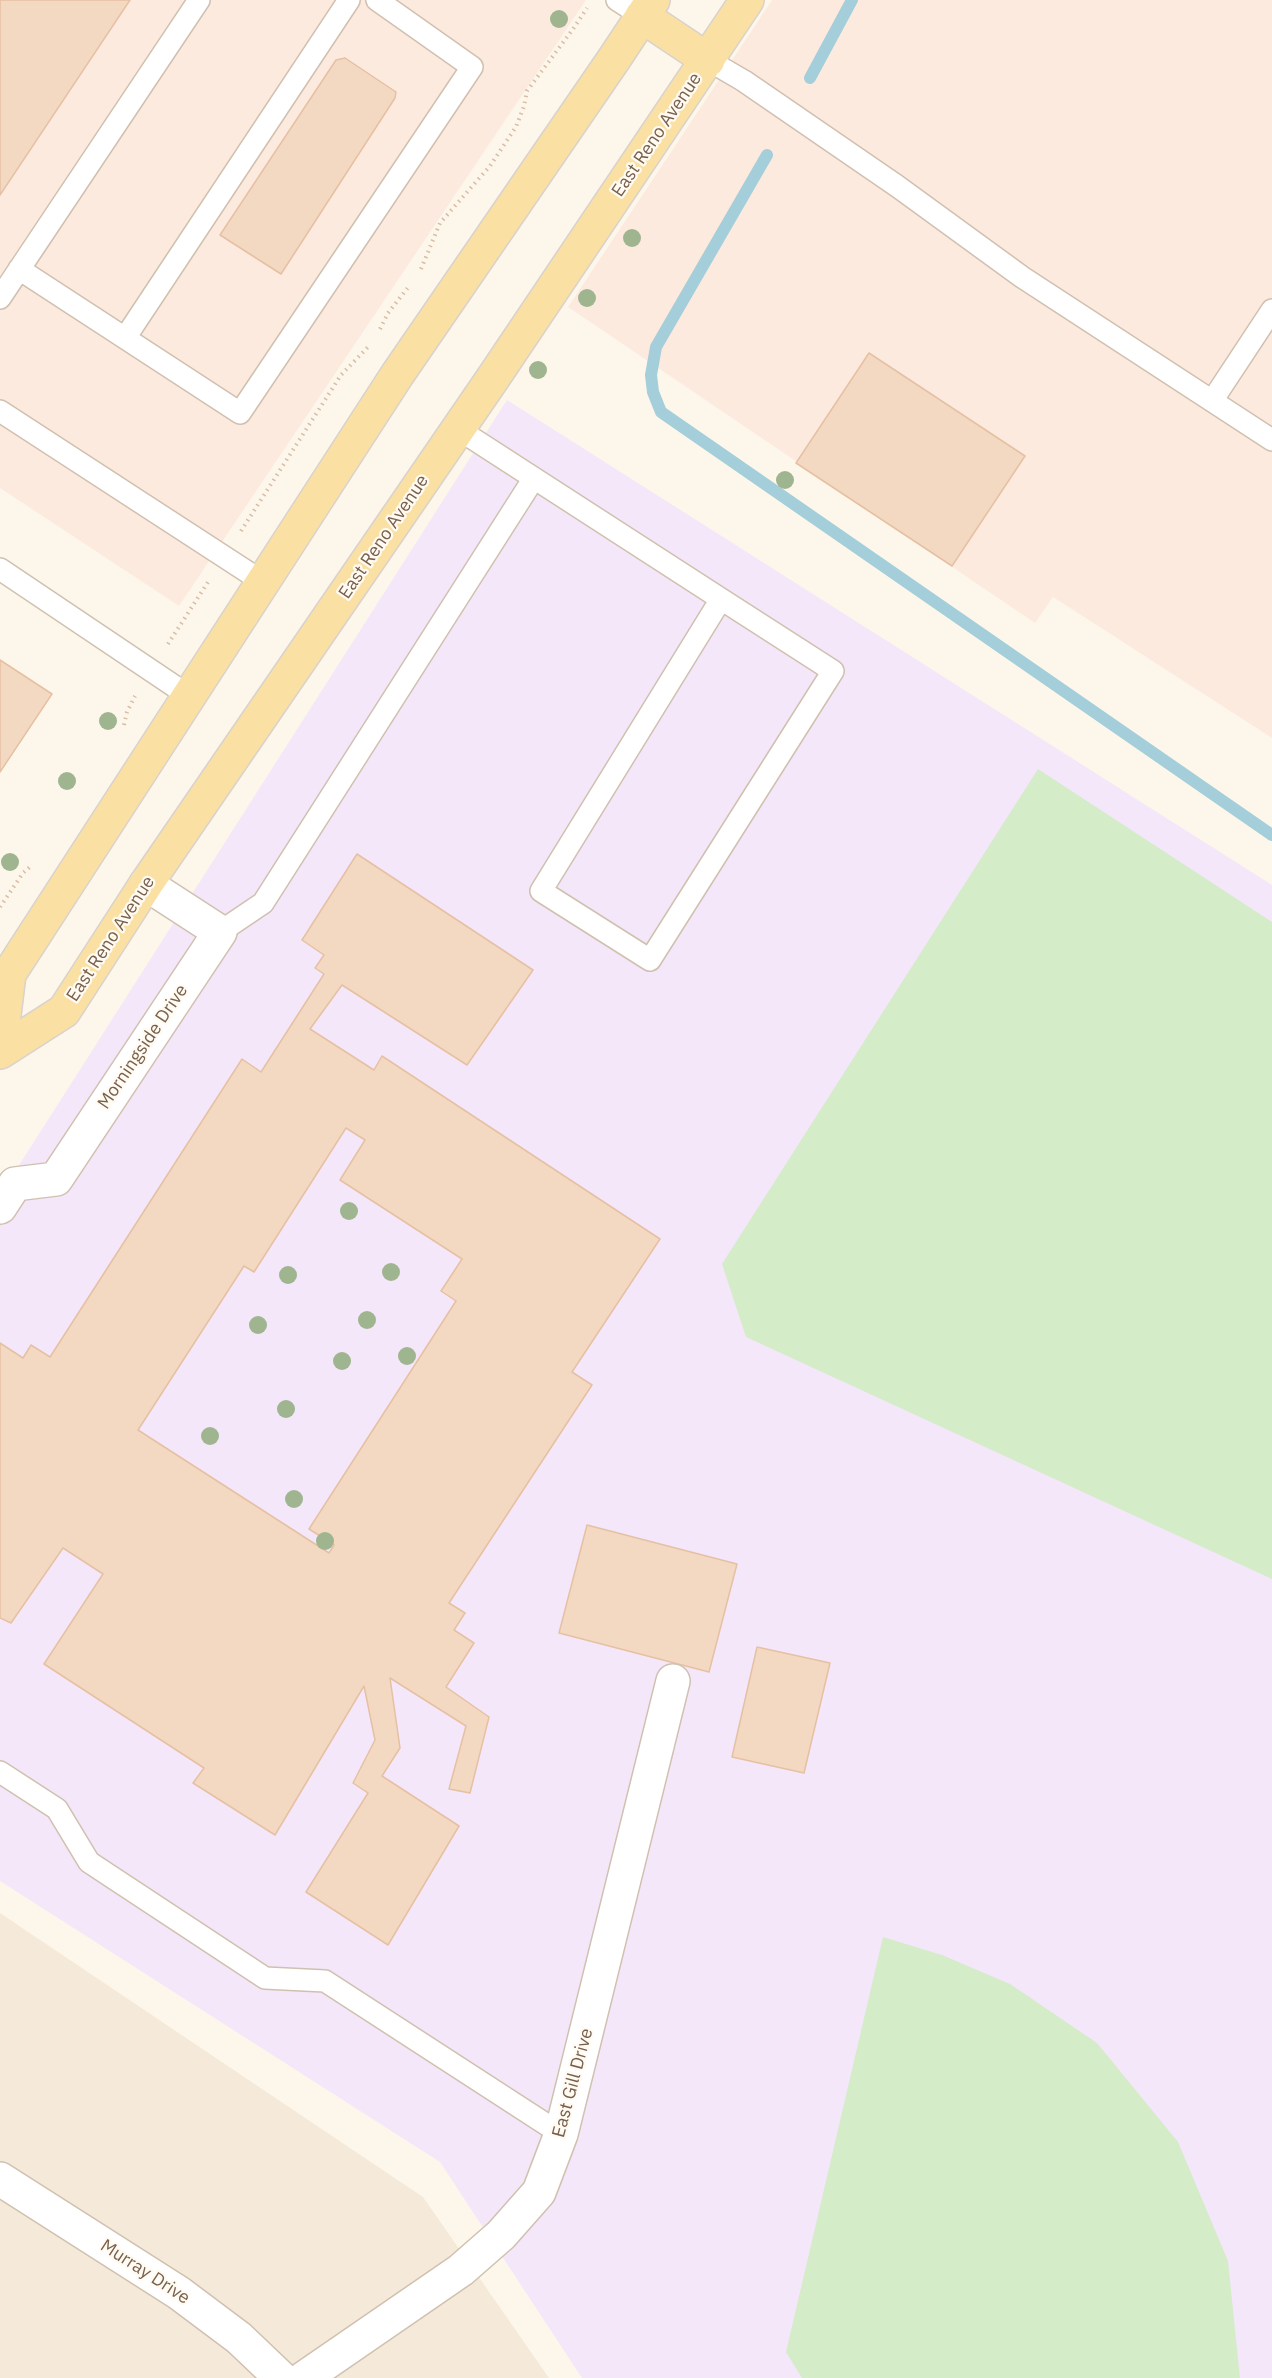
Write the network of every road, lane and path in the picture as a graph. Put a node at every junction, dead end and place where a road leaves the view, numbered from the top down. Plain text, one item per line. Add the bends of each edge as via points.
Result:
1 (199, 0) edge
2 (350, 0) edge
3 (376, 0) edge
4 (592, 0) edge
5 (747, 0) edge
6 (637, 5) edge
7 (708, 60) junction
8 (20, 269) junction
9 (420, 272) dead end
10 (414, 280) dead end
11 (0, 298) edge
12 (1272, 310) edge
13 (378, 332) dead end
14 (125, 338) junction
15 (371, 343) dead end
16 (1212, 400) junction
17 (0, 411) edge
18 (458, 429) junction
19 (1272, 440) edge
20 (534, 478) junction
21 (225, 556) junction
22 (0, 569) edge
23 (263, 582) junction
24 (721, 599) junction
25 (151, 670) junction
26 (189, 696) junction
27 (123, 727) dead end
28 (39, 859) dead end
29 (146, 884) junction
30 (0, 907) edge
31 (220, 932) junction
32 (0, 1050) edge
33 (0, 1207) edge
34 (673, 1680) dead end
35 (0, 1772) edge
36 (561, 2134) junction
37 (0, 2179) edge
38 (281, 2378) edge
39 (304, 2378) edge

1 - 8 lane
2 - 14 lane
3 - 14 lane via 471,67 240,414
4 - 9 path via 526,91 516,127 490,166 440,223
5 - 7 main road, East Reno Avenue
6 - 7 main road
6 - 23 main road, East Reno Avenue
7 - 16 lane via 887,179 1022,277
7 - 18 main road, East Reno Avenue
8 - 11 lane
8 - 14 lane
10 - 13 path
12 - 16 lane
15 - 21 path via 341,375
16 - 19 lane
17 - 21 lane
18 - 20 lane
18 - 29 main road, East Reno Avenue
20 - 24 lane
20 - 31 lane via 263,903
21 - 23 lane
21 - 25 path
22 - 25 lane
23 - 26 main road, East Reno Avenue
24 - 24 lane via 833,671 650,960 541,891
25 - 26 lane
25 - 27 path via 127,712
26 - 32 main road, East Reno Avenue via 9,974
28 - 30 path via 23,873
29 - 31 street
29 - 32 main road, East Reno Avenue via 64,1011
31 - 33 street, Morningside Drive via 56,1179 15,1184
34 - 36 street, East Gill Drive
35 - 36 lane via 57,1809 89,1862 265,1978 325,1981
36 - 39 street, East Gill Drive via 539,2192 501,2235 461,2270
37 - 38 street, Murray Drive via 179,2293 239,2338

